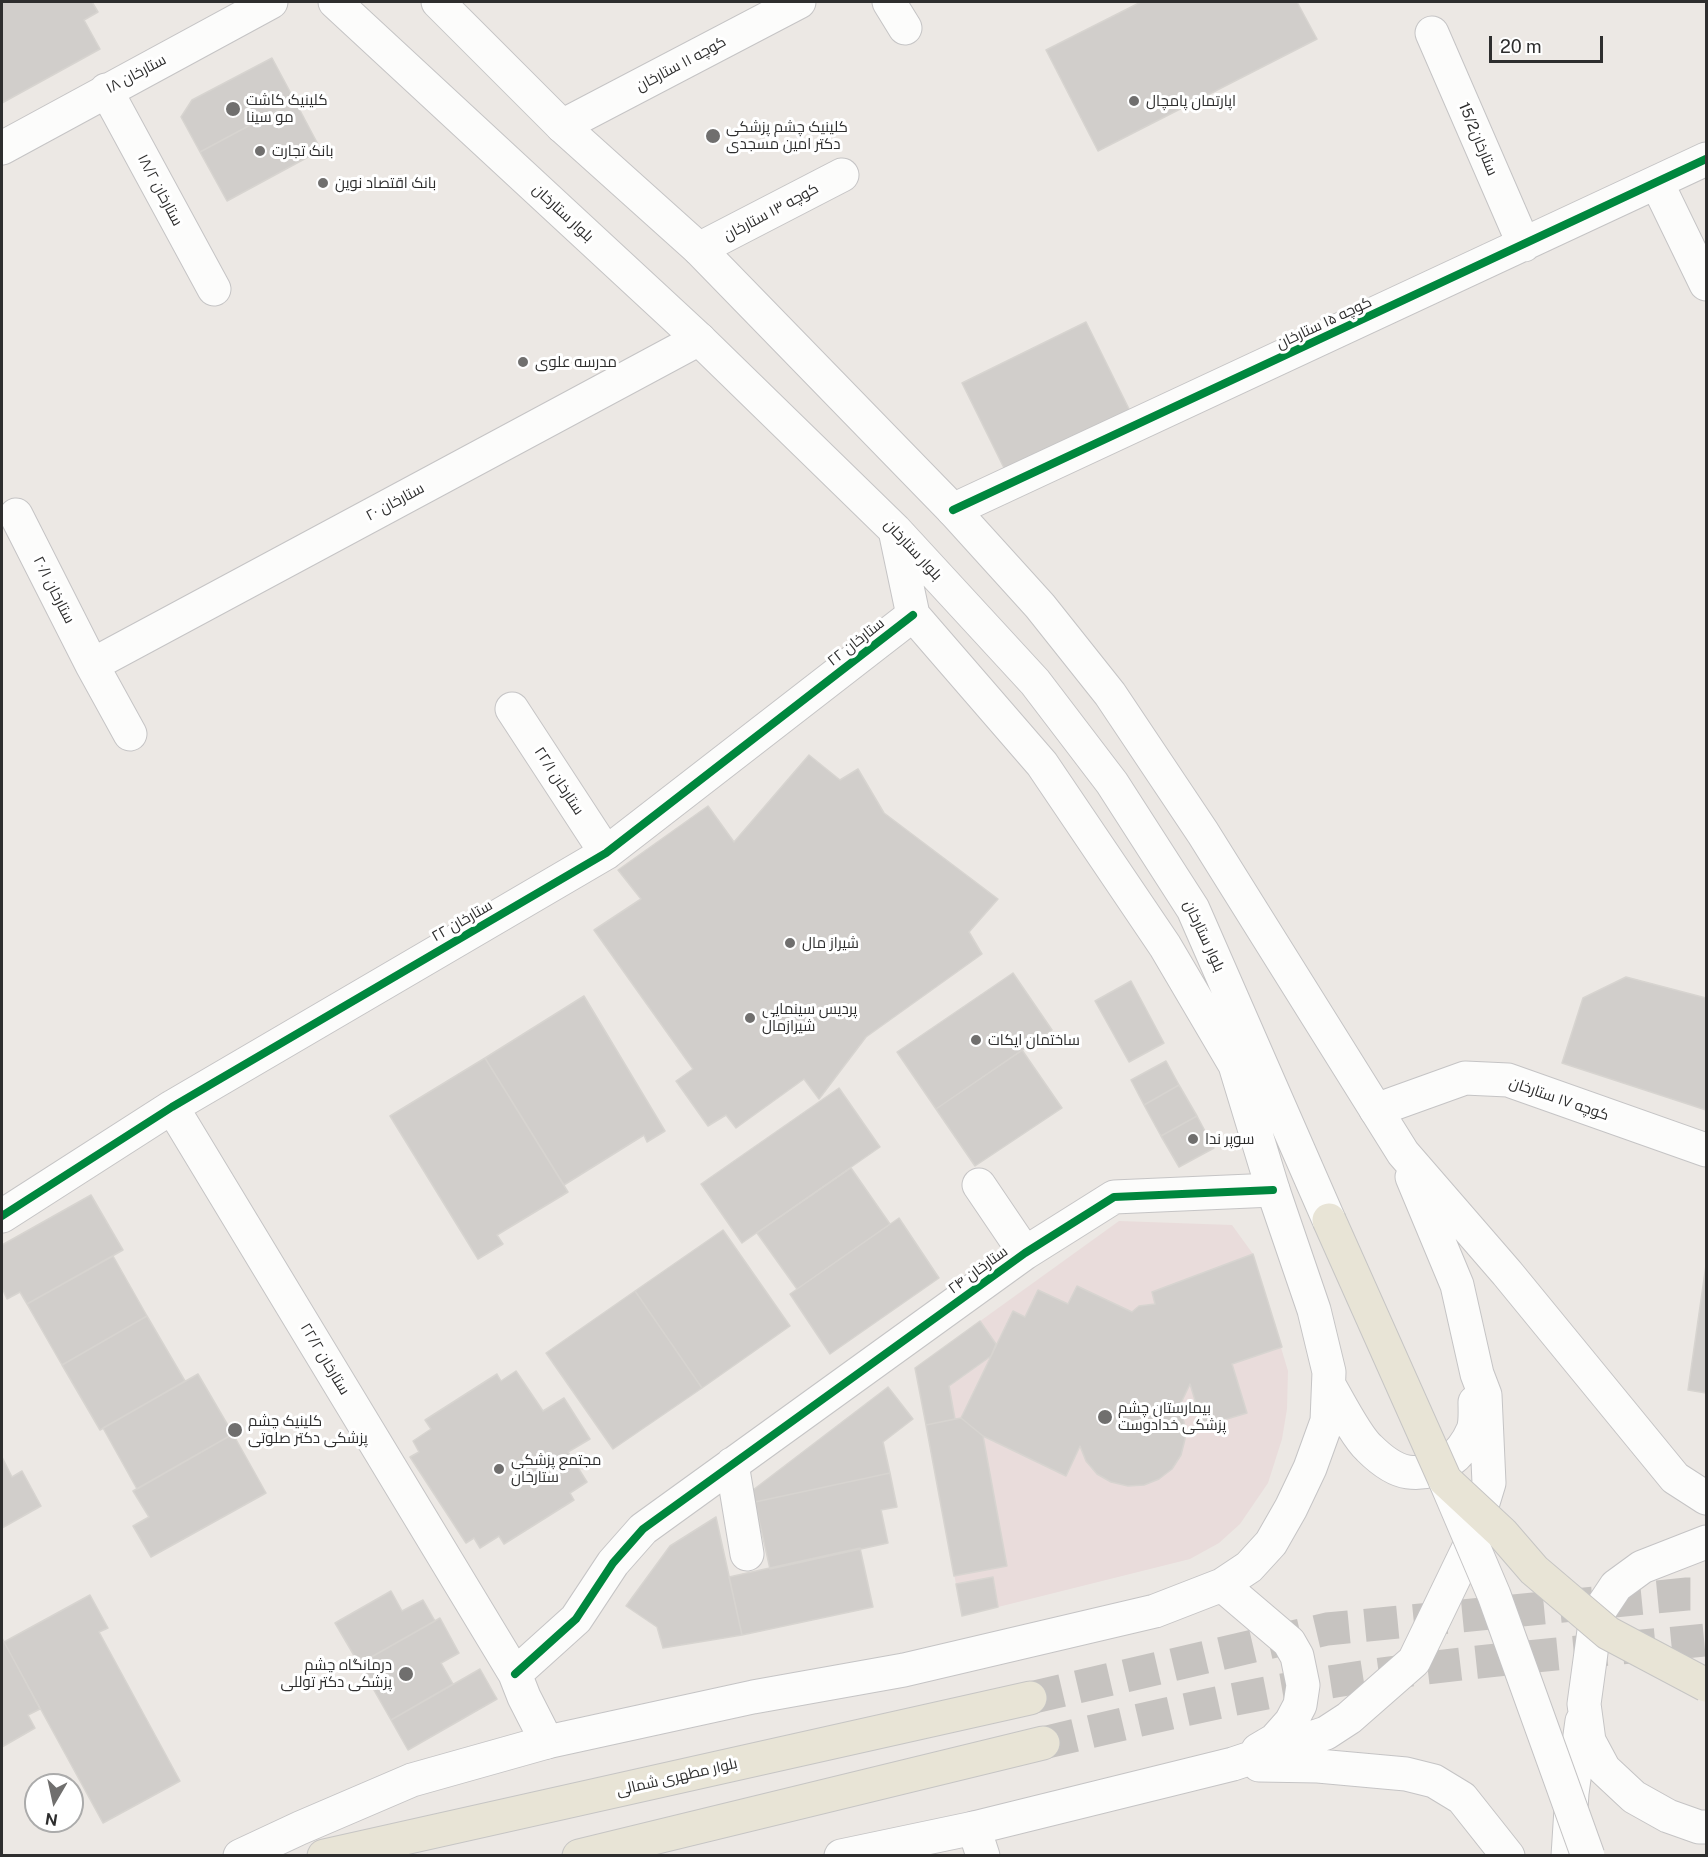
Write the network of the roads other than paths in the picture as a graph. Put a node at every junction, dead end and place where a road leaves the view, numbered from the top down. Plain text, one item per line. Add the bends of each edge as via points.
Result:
1 (271, 2) edge
2 (335, 2) edge
3 (438, 2) edge
4 (799, 2) edge
5 (1432, 33) dead end
6 (106, 90) junction
7 (562, 126) junction
8 (2, 148) edge
9 (1707, 159) edge
10 (842, 174) dead end
11 (1657, 183) junction
12 (1524, 245) junction
13 (699, 249) junction
14 (1707, 284) edge
15 (214, 289) dead end
16 (699, 339) junction
17 (953, 510) junction
18 (16, 515) dead end
19 (895, 530) junction
20 (913, 615) junction
21 (92, 665) junction
22 (512, 709) dead end
23 (130, 734) dead end
24 (606, 853) junction
25 (172, 1107) junction
26 (1376, 1110) junction
27 (1707, 1150) edge
28 (1403, 1153) junction
29 (979, 1185) dead end
30 (1273, 1190) junction
31 (2, 1216) edge
32 (1025, 1253) junction
33 (1477, 1374) junction
34 (1329, 1385) junction
35 (732, 1464) junction
36 (1445, 1480) junction
37 (1707, 1498) edge
38 (1707, 1542) edge
39 (747, 1554) dead end
40 (1222, 1585) junction
41 (515, 1674) junction
42 (1707, 1685) edge
43 (1030, 1698) tunnel mouth
44 (1584, 1704) junction
45 (547, 1742) junction
46 (1043, 1743) tunnel mouth
47 (1233, 1764) junction
48 (1707, 1827) edge
49 (978, 1842) edge
50 (240, 1856) edge
51 (324, 1856) edge
52 (579, 1856) edge
53 (841, 1856) edge
54 (1508, 1856) edge
55 (1568, 1856) edge
56 (1588, 1856) edge

1 - 6 main road, ۱۸ ستارخان
2 - 16 main road, بلوار ستارخان
3 - 7 main road
4 - 7 main road, کوچه ۱۱ ستارخان
5 - 12 main road, ستارخان15/2
6 - 8 main road, ۱۸ ستارخان
6 - 15 main road, ۱۸/۲ ستارخان
7 - 13 main road
9 - 11 main road, کوچه ۱۵ ستارخان
10 - 13 main road, کوچه ۱۳ ستارخان
11 - 12 main road, کوچه ۱۵ ستارخان
11 - 14 main road
12 - 17 main road, کوچه ۱۵ ستارخان
13 - 17 main road
16 - 19 main road, بلوار ستارخان
16 - 21 main road, ۲۰ ستارخان
17 - 26 main road via 1040,606 1110,694 1203,833
18 - 21 main road, ۲۰/۱ ستارخان
19 - 20 main road
19 - 36 main road, بلوار ستارخان, bridge via 1035,682 1112,783 1193,909
20 - 24 main road, ۲۲ ستارخان
20 - 30 main road via 1042,764 1165,946 1235,1065
21 - 23 main road, ۲۰/۱ ستارخان
22 - 24 main road, ۲۲/۱ ستارخان
24 - 25 main road, ۲۲ ستارخان
25 - 31 main road, ۲۲ ستارخان
25 - 41 main road, ۲۲/۲ ستارخان
26 - 27 main road, کوچه ۱۷ ستارخان via 1465,1078 1508,1080
26 - 28 main road
28 - 33 main road via 1457,1285
28 - 37 main road via 1675,1478
29 - 32 main road
30 - 32 main road, ۲۴ ستارخان via 1114,1197
30 - 34 main road via 1314,1310
32 - 35 main road, ۲۴ ستارخان
33 - 34 main road via 1474,1428 1462,1450 1447,1464 1408,1472 1388,1464 1367,1447
33 - 47 main road via 1485,1395 1489,1483 1470,1545 1414,1661 1326,1733
34 - 40 main road via 1327,1421 1291,1508 1271,1543 1250,1567
35 - 39 main road
35 - 41 main road, ۲۴ ستارخان via 643,1529 613,1563 576,1619
36 - 42 main road, bridge via 1502,1533 1534,1570 1608,1633
36 - 56 main road, bridge via 1494,1594
38 - 44 main road via 1642,1567 1616,1586 1596,1616
40 - 45 main road via 1155,1611 1040,1639
40 - 47 main road via 1290,1642 1303,1685 1300,1705 1291,1722 1275,1740
41 - 45 main road, ۲۲/۲ ستارخان
43 - 51 main road, بلوار مطهرى شمالى
44 - 48 main road via 1589,1741 1604,1769 1634,1797 1668,1816
44 - 55 main road
45 - 50 main road via 412,1780
46 - 52 main road
47 - 49 main road
47 - 54 main road via 1318,1766 1406,1774 1434,1781 1462,1798
49 - 53 main road

